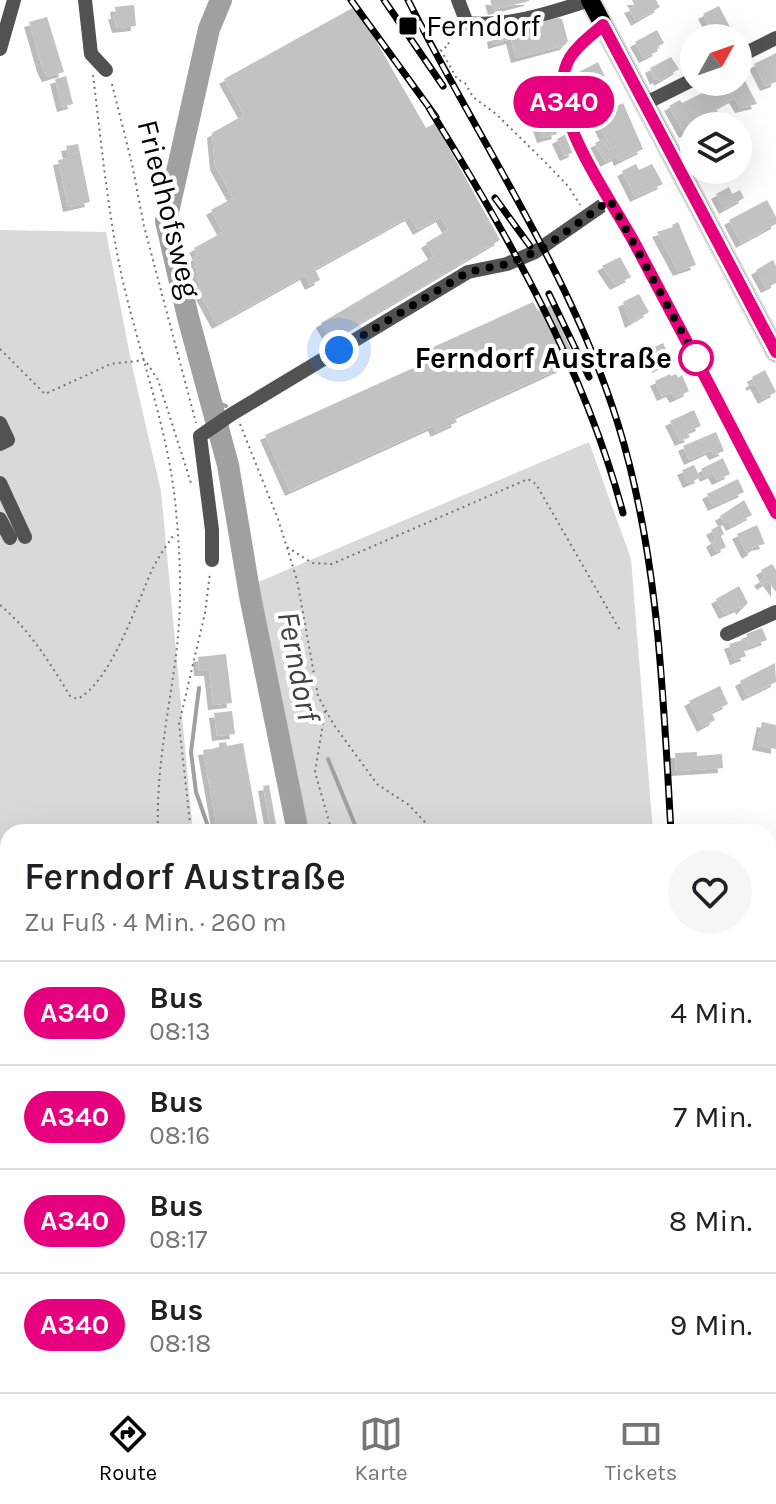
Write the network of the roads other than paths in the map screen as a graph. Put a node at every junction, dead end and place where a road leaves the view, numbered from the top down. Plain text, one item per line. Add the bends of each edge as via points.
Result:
1 (14, 0) edge
2 (85, 0) edge
3 (458, 0) edge
4 (590, 0) edge
5 (603, 25) junction
6 (776, 38) edge
7 (0, 49) edge
8 (752, 50) edge
9 (106, 70) road end
10 (680, 86) edge
11 (646, 103) junction
12 (610, 200) junction
13 (776, 351) edge
14 (0, 423) edge
15 (0, 444) edge
16 (0, 483) edge
17 (776, 513) edge
18 (0, 519) edge
19 (212, 560) road end
20 (776, 612) edge
21 (727, 634) dead end

1 - 7 street
2 - 9 street via 91,54
3 - 4 street via 467,23 486,25
4 - 5 main road
5 - 11 main road
5 - 12 street via 572,51 565,65 563,95 569,120
6 - 8 street
10 - 11 street
11 - 13 main road
12 - 17 street
12 - 19 street via 535,252 468,272 200,436
14 - 15 street via 8,440
16 - 18 street via 18,537
20 - 21 street

